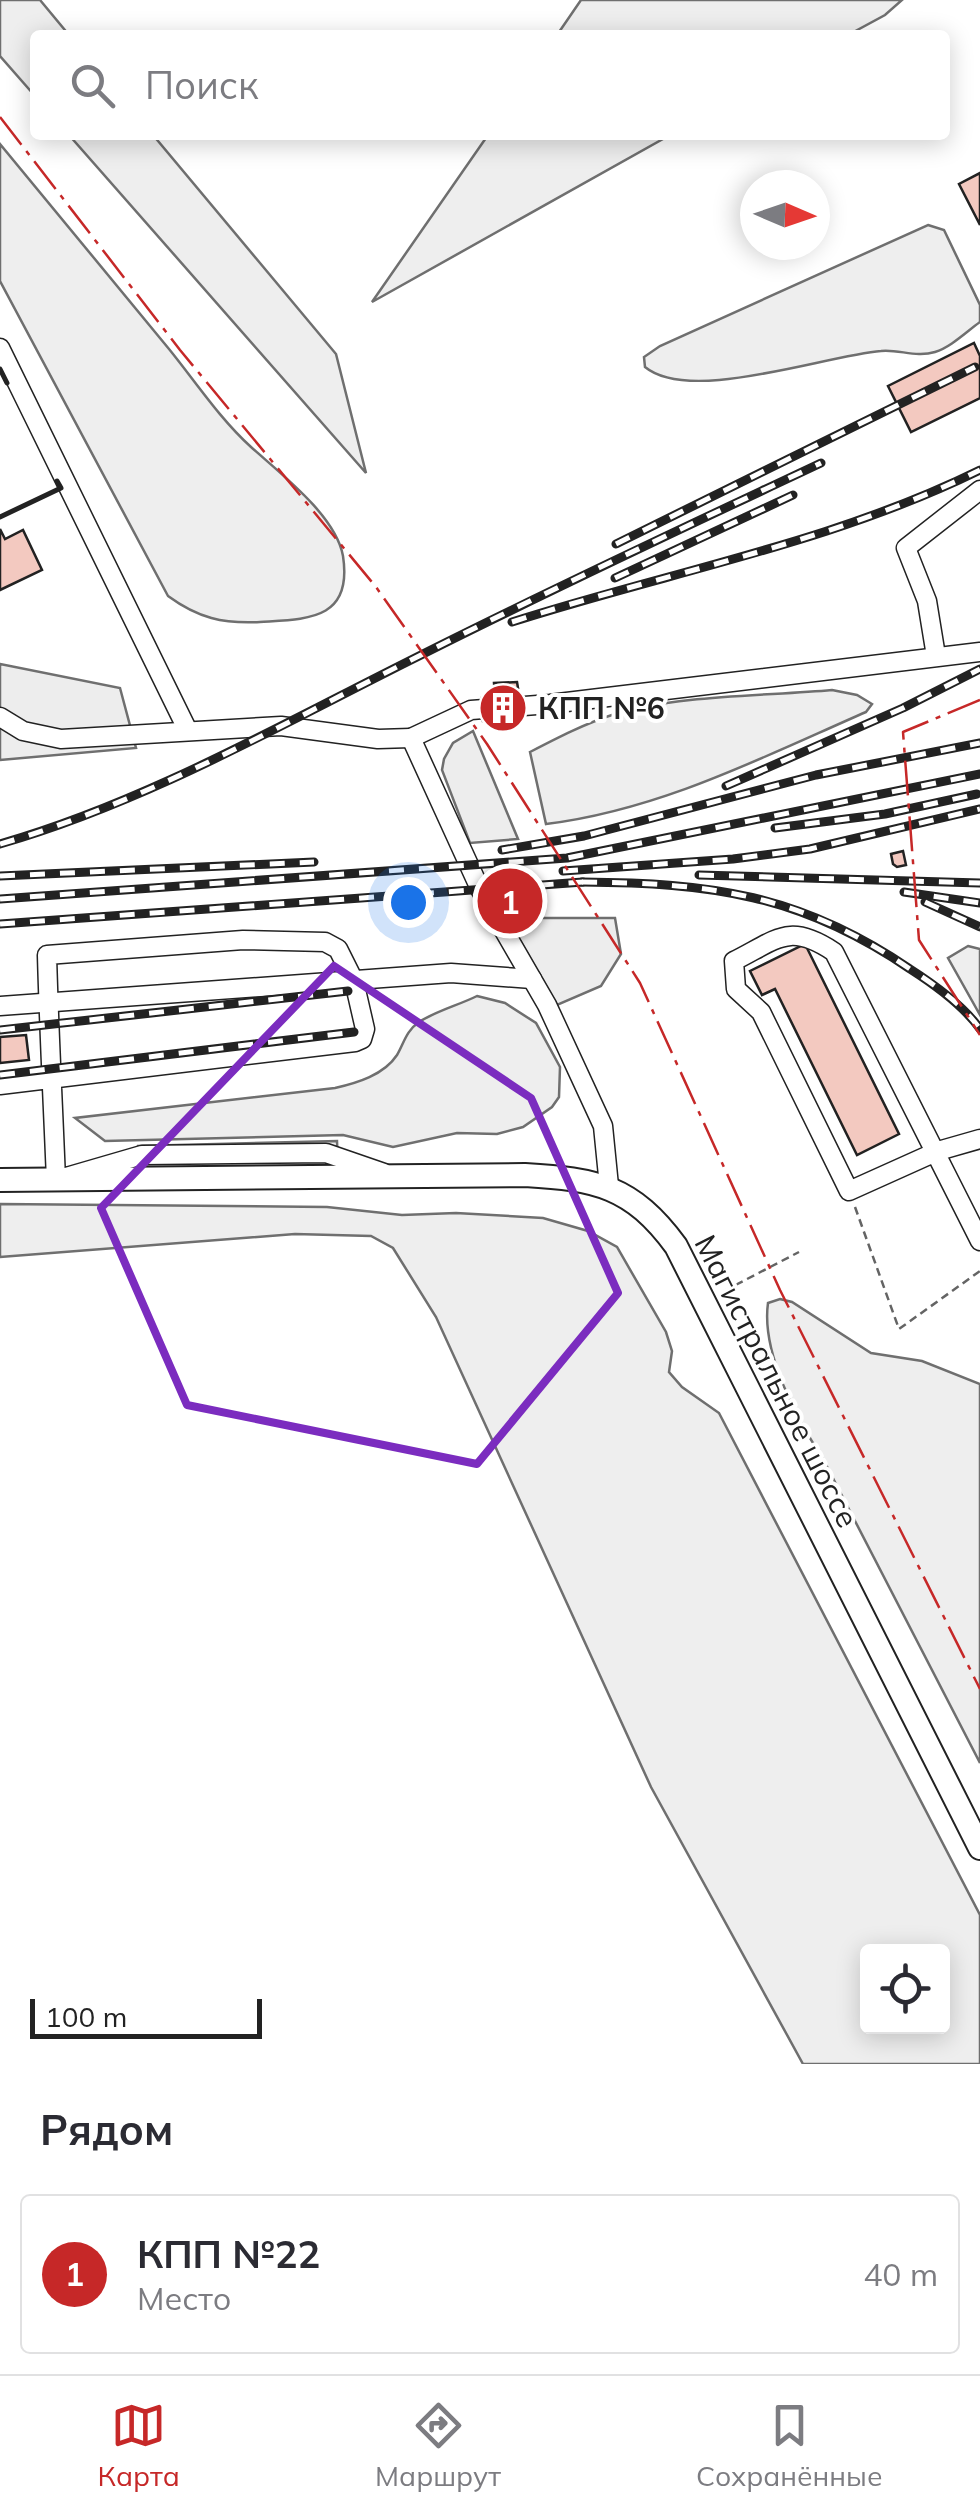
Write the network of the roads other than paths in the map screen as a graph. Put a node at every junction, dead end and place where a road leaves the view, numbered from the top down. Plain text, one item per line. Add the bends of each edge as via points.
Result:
1 (0, 348) edge
2 (980, 490) edge
3 (980, 652) edge
4 (936, 656) junction
5 (0, 717) edge
6 (186, 729) junction
7 (411, 738) junction
8 (532, 979) junction
9 (354, 980) junction
10 (48, 1001) junction
11 (0, 1006) edge
12 (52, 1079) junction
13 (0, 1084) edge
14 (980, 1139) edge
15 (938, 1152) junction
16 (0, 1180) edge
17 (56, 1180) junction
18 (610, 1186) junction
19 (980, 1240) edge
20 (980, 1848) edge

1 - 6 lane
2 - 4 lane via 906,548 927,601
3 - 4 lane
4 - 7 lane via 471,710
5 - 6 lane via 23,731 61,739
6 - 7 lane via 281,726
7 - 8 lane via 480,889
8 - 9 lane via 451,973
8 - 18 lane via 604,1126
9 - 10 lane
9 - 10 lane via 338,950 325,942 206,942 46,955
9 - 12 lane via 365,1029 355,1042
10 - 11 lane
10 - 12 lane
12 - 13 lane
12 - 17 lane
14 - 15 lane
15 - 15 lane via 849,1191 760,1012 736,988 734,961 786,934 810,936 834,952
15 - 19 lane
16 - 17 main road, Магистральное шоссе
17 - 18 main road, Магистральное шоссе via 388,1174 574,1178
18 - 20 main road, Магистральное шоссе via 657,1220 676,1246

